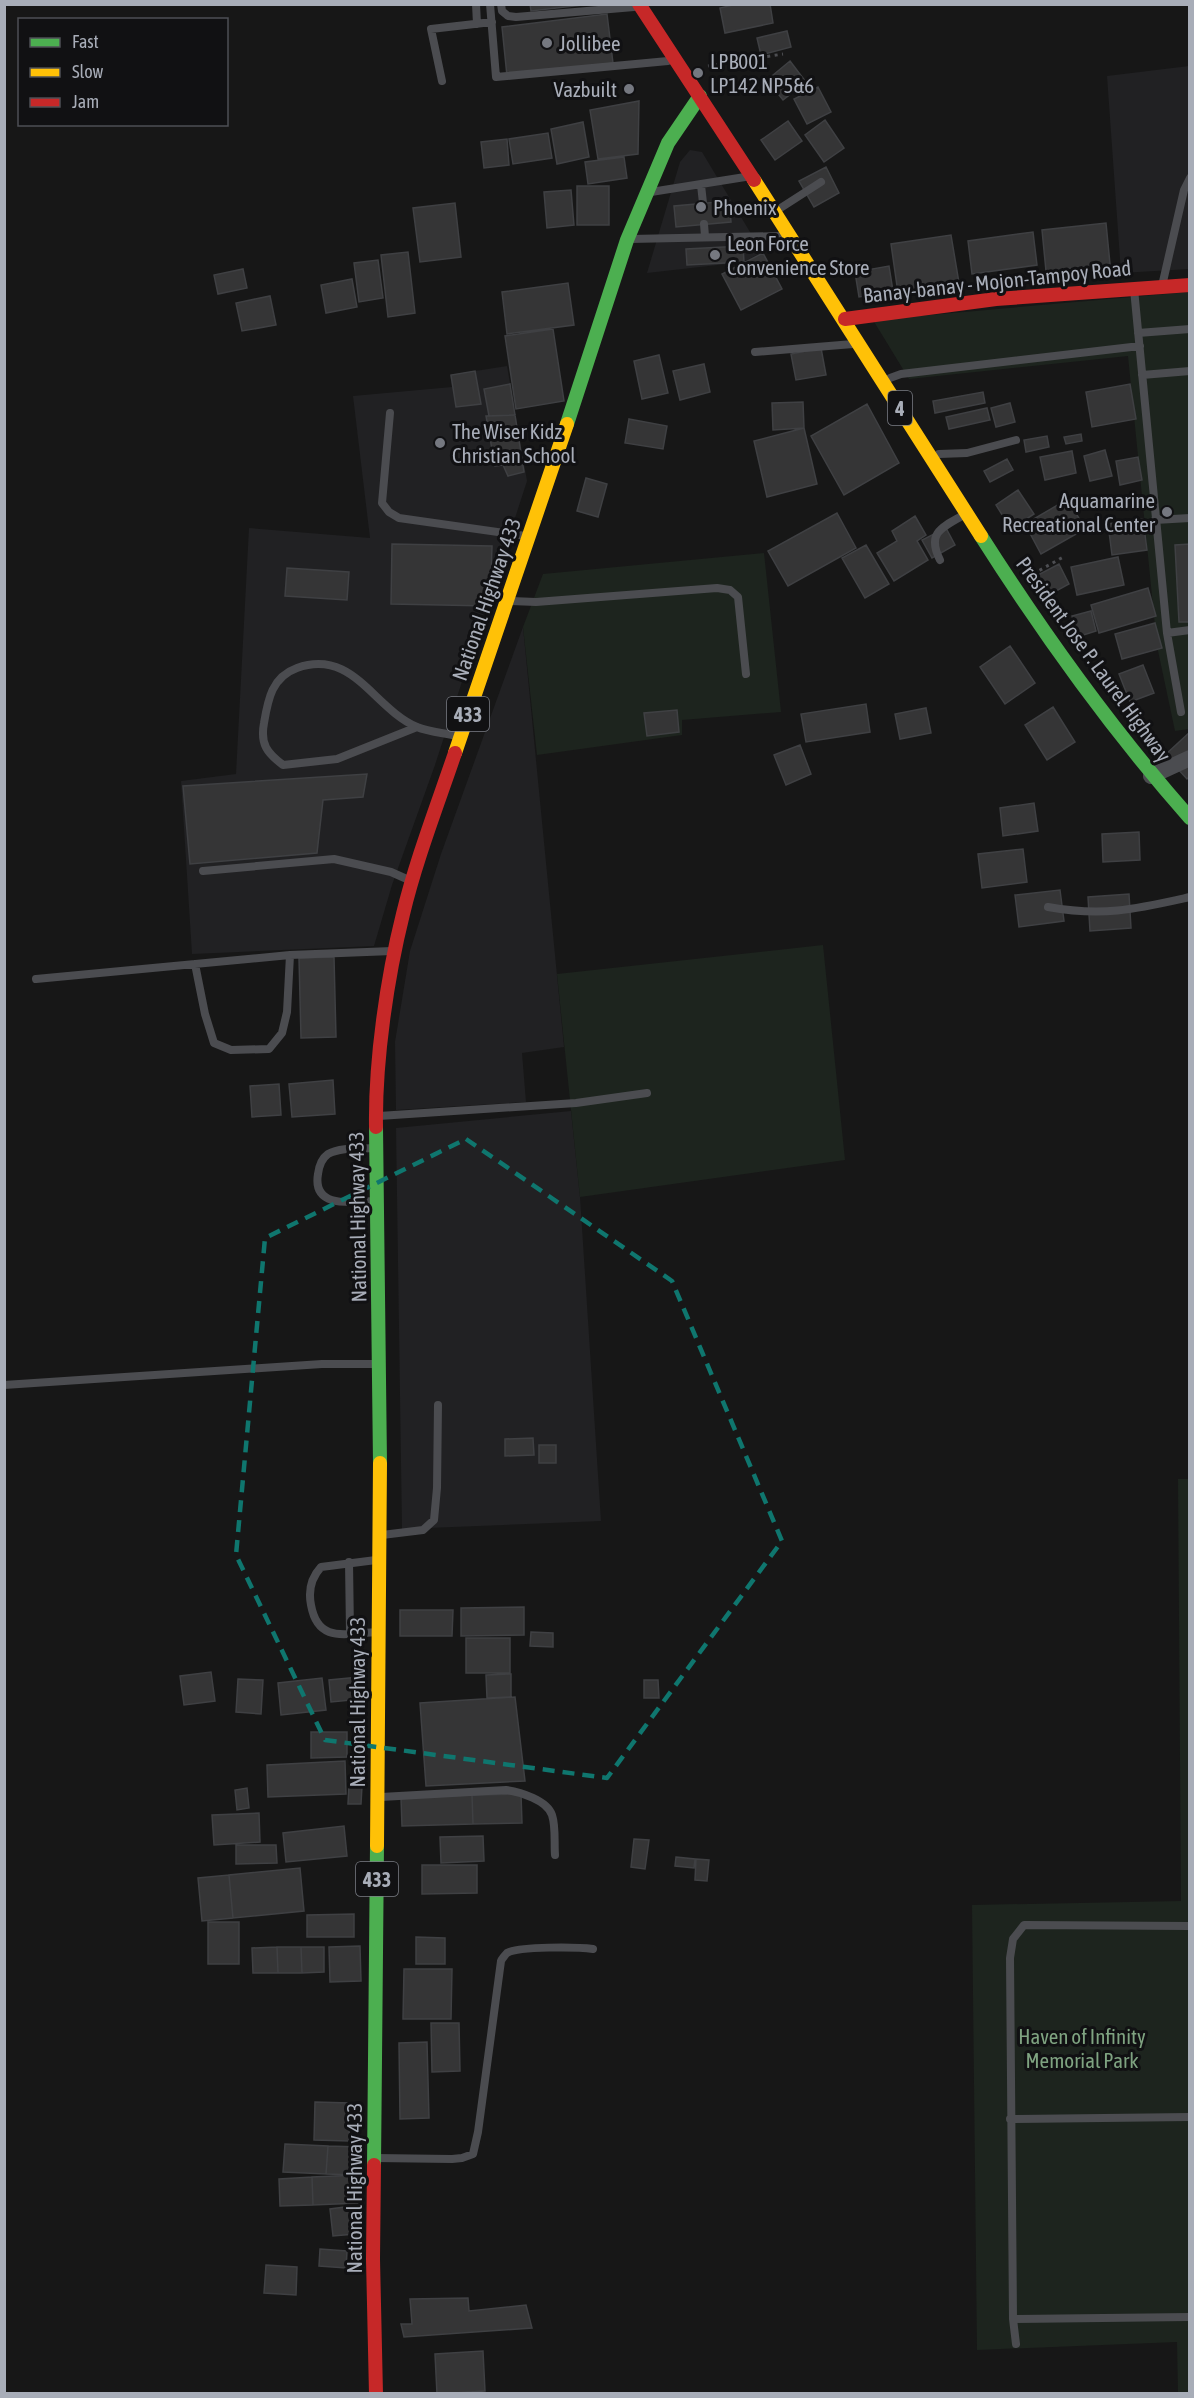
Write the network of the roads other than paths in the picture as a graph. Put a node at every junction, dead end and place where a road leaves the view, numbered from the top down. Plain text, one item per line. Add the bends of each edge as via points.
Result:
1 (476, 4) edge
2 (490, 4) edge
3 (501, 4) edge
4 (640, 6) edge
5 (492, 22) junction
6 (477, 24) junction
7 (679, 65) junction
8 (442, 81) dead end
9 (700, 96) junction
10 (751, 176) junction
11 (1190, 178) edge
12 (821, 182) dead end
13 (701, 185) junction
14 (646, 193) junction
15 (703, 203) dead end
16 (776, 211) junction
17 (704, 224) dead end
18 (705, 236) junction
19 (790, 236) junction
20 (627, 240) junction
21 (1190, 285) edge
22 (1162, 286) junction
23 (1134, 288) junction
24 (845, 319) junction
25 (1190, 329) edge
26 (1138, 333) junction
27 (859, 344) junction
28 (1140, 346) junction
29 (755, 352) dead end
30 (1190, 372) edge
31 (1142, 375) junction
32 (884, 381) junction
33 (390, 413) dead end
34 (1016, 440) dead end
35 (929, 455) junction
36 (967, 513) junction
37 (1190, 518) edge
38 (1155, 520) junction
39 (530, 536) junction
40 (940, 560) dead end
41 (508, 601) junction
42 (1190, 630) edge
43 (1167, 633) junction
44 (746, 674) dead end
45 (1181, 712) dead end
46 (417, 727) junction
47 (461, 737) junction
48 (1190, 758) edge
49 (1151, 776) junction
50 (1190, 818) edge
51 (203, 871) dead end
52 (412, 882) junction
53 (1190, 897) edge
54 (1048, 907) dead end
55 (395, 950) junction
56 (290, 956) junction
57 (195, 964) junction
58 (36, 979) dead end
59 (647, 1093) dead end
60 (376, 1116) junction
61 (376, 1148) junction
62 (377, 1200) junction
63 (380, 1364) junction
64 (4, 1385) edge
65 (438, 1406) dead end
66 (379, 1536) junction
67 (378, 1560) junction
68 (350, 1563) junction
69 (350, 1632) junction
70 (378, 1632) junction
71 (378, 1798) junction
72 (555, 1855) dead end
73 (1190, 1926) edge
74 (593, 1949) dead end
75 (1190, 2117) edge
76 (1010, 2118) junction
77 (375, 2158) junction
78 (1190, 2317) edge
79 (1013, 2319) junction
80 (1016, 2344) dead end
81 (376, 2394) edge

1 - 6 lane
2 - 5 lane
3 - 4 lane via 502,11 516,17
4 - 7 main road, President Jose P. Laurel Highway / 4
5 - 6 lane
5 - 7 lane via 496,77
6 - 8 lane via 431,30
7 - 9 main road, President Jose P. Laurel Highway / 4
9 - 10 main road, President Jose P. Laurel Highway / 4
9 - 14 main road, National Highway 433 / 433 via 668,144
10 - 13 lane
10 - 16 main road, President Jose P. Laurel Highway / 4
11 - 22 lane
12 - 16 lane
13 - 14 lane
13 - 15 lane
14 - 20 main road, National Highway 433 / 433
16 - 19 main road, President Jose P. Laurel Highway / 4
17 - 18 lane
18 - 19 lane
18 - 20 lane
19 - 24 main road, President Jose P. Laurel Highway / 4
20 - 39 main road, National Highway 433 / 433
21 - 22 main road, Banay-banay - Mojon-Tampoy Road
22 - 23 main road, Banay-banay - Mojon-Tampoy Road
23 - 24 main road, Banay-banay - Mojon-Tampoy Road via 996,299
23 - 26 lane
24 - 27 main road, President Jose P. Laurel Highway / 4
25 - 26 lane
26 - 28 lane
27 - 29 lane
27 - 32 main road, President Jose P. Laurel Highway / 4
28 - 31 lane
28 - 32 lane via 901,374
30 - 31 lane
31 - 38 lane
32 - 35 main road, President Jose P. Laurel Highway / 4
33 - 39 lane via 382,503 389,512 399,518
34 - 35 lane via 967,453
35 - 36 main road, President Jose P. Laurel Highway / 4
36 - 40 lane via 941,528 936,536 935,550
36 - 49 main road, President Jose P. Laurel Highway / 4 via 1104,717
37 - 38 lane
38 - 43 lane
39 - 41 main road, National Highway 433 / 433
41 - 44 lane via 730,590 738,597
41 - 47 main road, National Highway 433 / 433
42 - 43 lane
43 - 45 lane
46 - 46 lane via 350,673 332,664 306,665 286,672 269,693 262,733 267,753 283,765 337,759
46 - 47 lane
47 - 52 main road, National Highway 433 / 433
48 - 49 street
49 - 50 main road, President Jose P. Laurel Highway / 4
51 - 52 lane via 334,859 391,872
52 - 55 main road, National Highway 433 / 433
53 - 54 lane via 1098,913
55 - 56 lane
55 - 60 main road, National Highway 433 / 433 via 379,1056
56 - 57 lane
56 - 57 lane via 287,1012 282,1033 269,1049 231,1050 214,1043
57 - 58 lane
59 - 60 lane via 576,1103
60 - 61 main road, National Highway 433 / 433
61 - 62 main road, National Highway 433 / 433
61 - 62 lane via 340,1150 327,1155 319,1165 317,1179 321,1193 330,1200
62 - 63 main road, National Highway 433 / 433
63 - 64 lane via 322,1364
63 - 66 main road, National Highway 433 / 433
65 - 66 lane via 434,1520 423,1530
66 - 67 main road, National Highway 433 / 433
67 - 68 lane
67 - 70 main road, National Highway 433 / 433
68 - 69 lane
68 - 69 lane via 321,1567 312,1577 309,1597 313,1620 320,1629 332,1634
69 - 70 lane
70 - 71 main road, National Highway 433 / 433
71 - 72 lane via 521,1792 552,1814
71 - 77 main road, National Highway 433 / 433
73 - 76 lane via 1024,1925 1013,1939 1010,1958
74 - 77 lane via 519,1950 506,1953 501,1961 473,2154 462,2158
75 - 76 lane
76 - 79 lane
77 - 81 main road, National Highway 433 / 433
78 - 79 lane
79 - 80 lane

